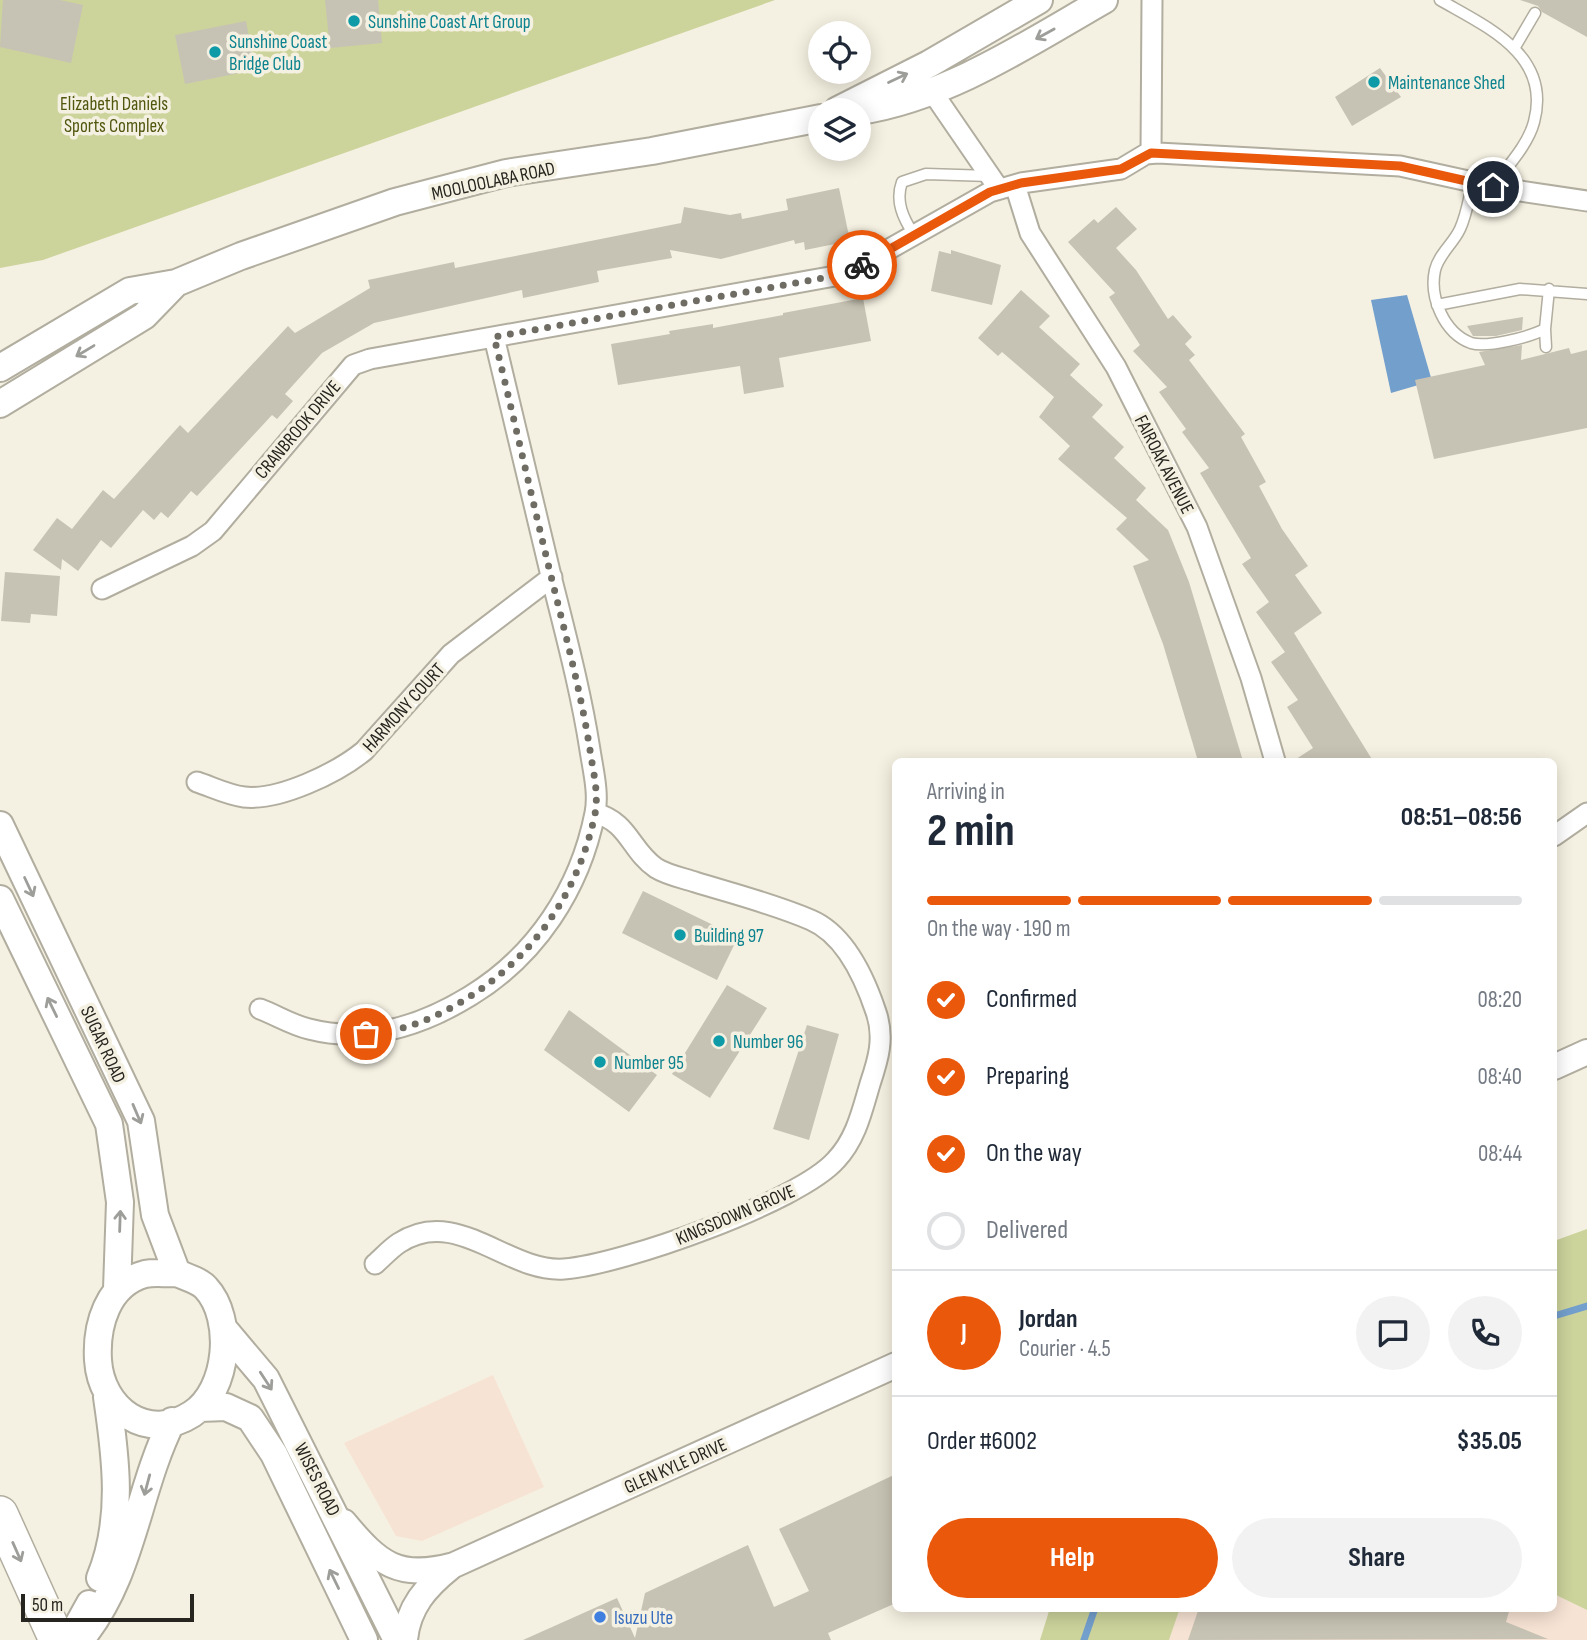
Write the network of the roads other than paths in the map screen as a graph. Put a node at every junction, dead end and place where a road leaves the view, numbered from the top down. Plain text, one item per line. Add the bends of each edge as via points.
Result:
1 (1039, 0) edge
2 (1104, 0) edge
3 (1440, 0) edge
4 (1150, 3) edge
5 (1535, 13) dead end
6 (1515, 47) junction
7 (931, 90) junction
8 (862, 98) edge
9 (871, 109) edge
10 (808, 120) edge
11 (1151, 153) junction
12 (1473, 181) junction
13 (1001, 183) junction
14 (1493, 187) junction
15 (1587, 201) edge
16 (914, 235) junction
17 (176, 283) junction
18 (1549, 289) junction
19 (1587, 294) edge
20 (1437, 305) junction
21 (1545, 330) junction
22 (494, 337) junction
23 (1546, 347) dead end
24 (0, 368) edge
25 (0, 404) edge
26 (552, 578) junction
27 (102, 589) dead end
28 (1274, 758) edge
29 (197, 782) dead end
30 (595, 813) junction
31 (1587, 813) edge
32 (0, 825) edge
33 (1557, 834) edge
34 (0, 899) edge
35 (260, 1009) dead end
36 (1587, 1052) edge
37 (1557, 1066) edge
38 (375, 1264) dead end
39 (177, 1273) junction
40 (117, 1289) junction
41 (223, 1328) junction
42 (892, 1367) edge
43 (107, 1397) junction
44 (200, 1408) junction
45 (172, 1422) junction
46 (336, 1513) junction
47 (0, 1514) edge
48 (454, 1565) junction
49 (89, 1603) joint
50 (57, 1640) edge
51 (68, 1640) edge
52 (80, 1640) edge
53 (364, 1640) edge
54 (397, 1640) edge
55 (405, 1640) edge

8 -> 1 main road
2 -> 7 main road via 988,65
3 - 6 lane
4 - 11 street
5 - 6 lane
6 - 14 lane via 1533,78 1534,122
7 - 9 main road
7 - 13 street, FAIROAK AVENUE
10 - 17 main road, MOOLOOLABA ROAD via 481,180 395,202
11 - 12 street via 1400,166
11 - 13 street via 1121,169
12 - 14 street
12 - 20 lane via 1459,231 1435,269
13 - 16 street, CRANBROOK DRIVE
13 - 16 lane via 926,174 902,182 898,194 901,210
13 - 28 street, FAIROAK AVENUE via 1116,367 1197,527
14 - 15 street
16 - 22 street, CRANBROOK DRIVE via 835,276
17 - 24 main road, MOOLOOLABA ROAD via 130,291
17 -> 25 main road, MOOLOOLABA ROAD via 144,316
18 - 19 lane
18 - 20 lane via 1520,289
18 - 21 lane
20 - 21 lane via 1454,332 1474,344 1523,338
21 - 23 lane
22 - 26 street
22 - 27 street, CRANBROOK DRIVE via 353,365 213,531 192,546
26 - 29 street, HARMONY COURT via 451,654 349,764 271,796 229,794
26 - 30 street via 585,715
30 - 35 street via 571,884 552,921 525,953 453,1007 385,1033 347,1035 307,1029
30 - 38 street, KINGSDOWN GROVE via 617,822 660,870 804,917 827,930 844,949 869,990 881,1034 879,1057 856,1130 829,1168 793,1192 686,1237 586,1266 537,1268 480,1240 450,1233 400,1242
31 - 33 street
32 -> 39 main road, SUGAR ROAD via 141,1121 156,1215
40 -> 34 main road, SUGAR ROAD via 120,1202 109,1124
36 - 37 street
39 - 40 main road via 145,1274
39 - 41 main road via 205,1286 220,1311
40 - 43 main road via 103,1313 97,1345
41 - 44 main road via 214,1386
41 -> 46 main road, WISES ROAD via 267,1379
42 - 48 street, GLEN KYLE DRIVE
43 - 45 main road via 122,1413 146,1423
43 - 49 main road via 117,1496 110,1553
44 - 45 main road
53 -> 44 main road, WISES ROAD via 274,1454 250,1419 226,1407
45 -> 52 main road via 155,1454 128,1553 100,1616
46 - 48 street via 370,1554 392,1567 432,1571
46 - 54 main road, WISES ROAD
47 -> 50 highway
48 - 55 street via 420,1594
49 - 51 street

